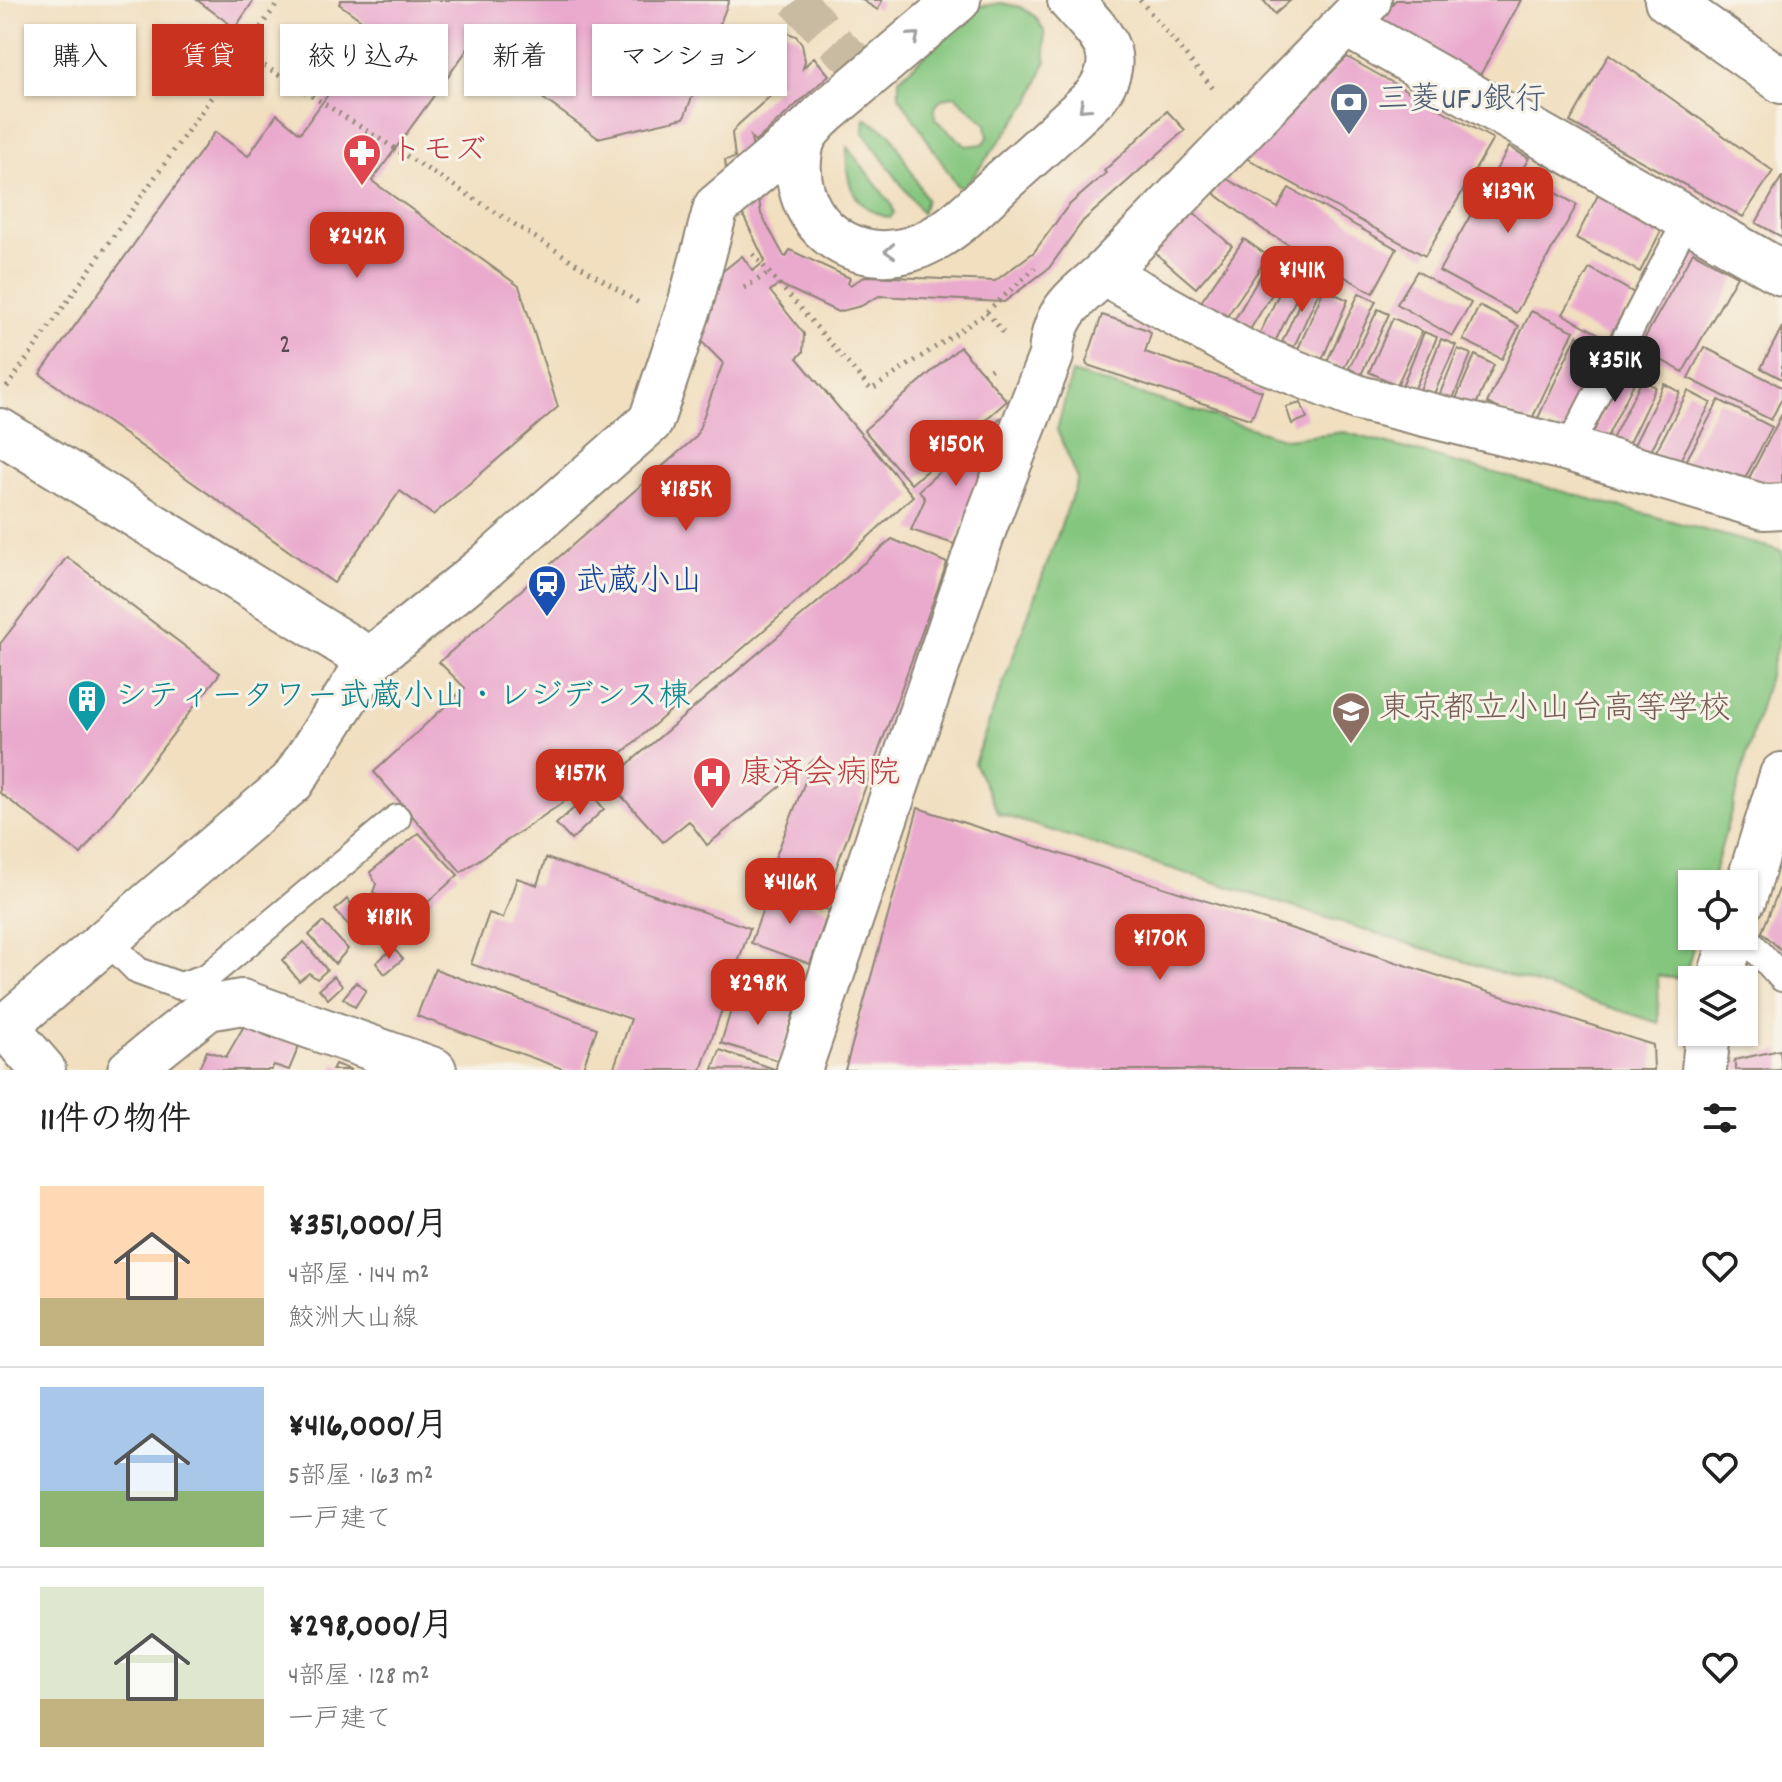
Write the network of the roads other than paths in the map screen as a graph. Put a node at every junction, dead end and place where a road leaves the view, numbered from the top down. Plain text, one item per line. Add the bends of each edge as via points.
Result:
1 (958, 0) edge
2 (1070, 0) edge
3 (1667, 0) edge
4 (1358, 12) edge
5 (1782, 81) edge
6 (813, 125) junction
7 (1687, 220) junction
8 (1104, 273) junction
9 (1782, 273) edge
10 (2, 411) edge
11 (1568, 449) junction
12 (1782, 506) edge
13 (370, 660) junction
14 (1782, 775) edge
15 (397, 818) dead end
16 (1753, 870) edge
17 (106, 939) junction
18 (1757, 950) edge
19 (1782, 978) edge
20 (3, 1028) edge
21 (1707, 1046) edge
22 (43, 1070) edge
23 (130, 1070) edge
24 (434, 1070) edge
25 (799, 1070) edge
26 (1704, 1070) edge

6 -> 1 street
2 -> 6 street via 1104,39 1111,69 1106,82 936,239 895,253 860,251 835,241 817,223 802,189 801,144
3 - 5 street
4 - 7 street
4 - 8 street
6 - 13 street via 716,207 651,421
7 - 9 street
7 - 11 lane
8 - 11 street via 1246,353 1359,398
8 - 25 street via 1062,310 1051,356 986,523
10 - 13 street
11 - 12 street via 1764,507
13 - 17 street via 292,782
14 - 16 street
15 - 17 lane via 207,977 180,986 138,971
17 - 20 street
18 - 19 lane
20 - 22 street
21 - 26 street
23 - 24 street via 208,1008 242,1002

